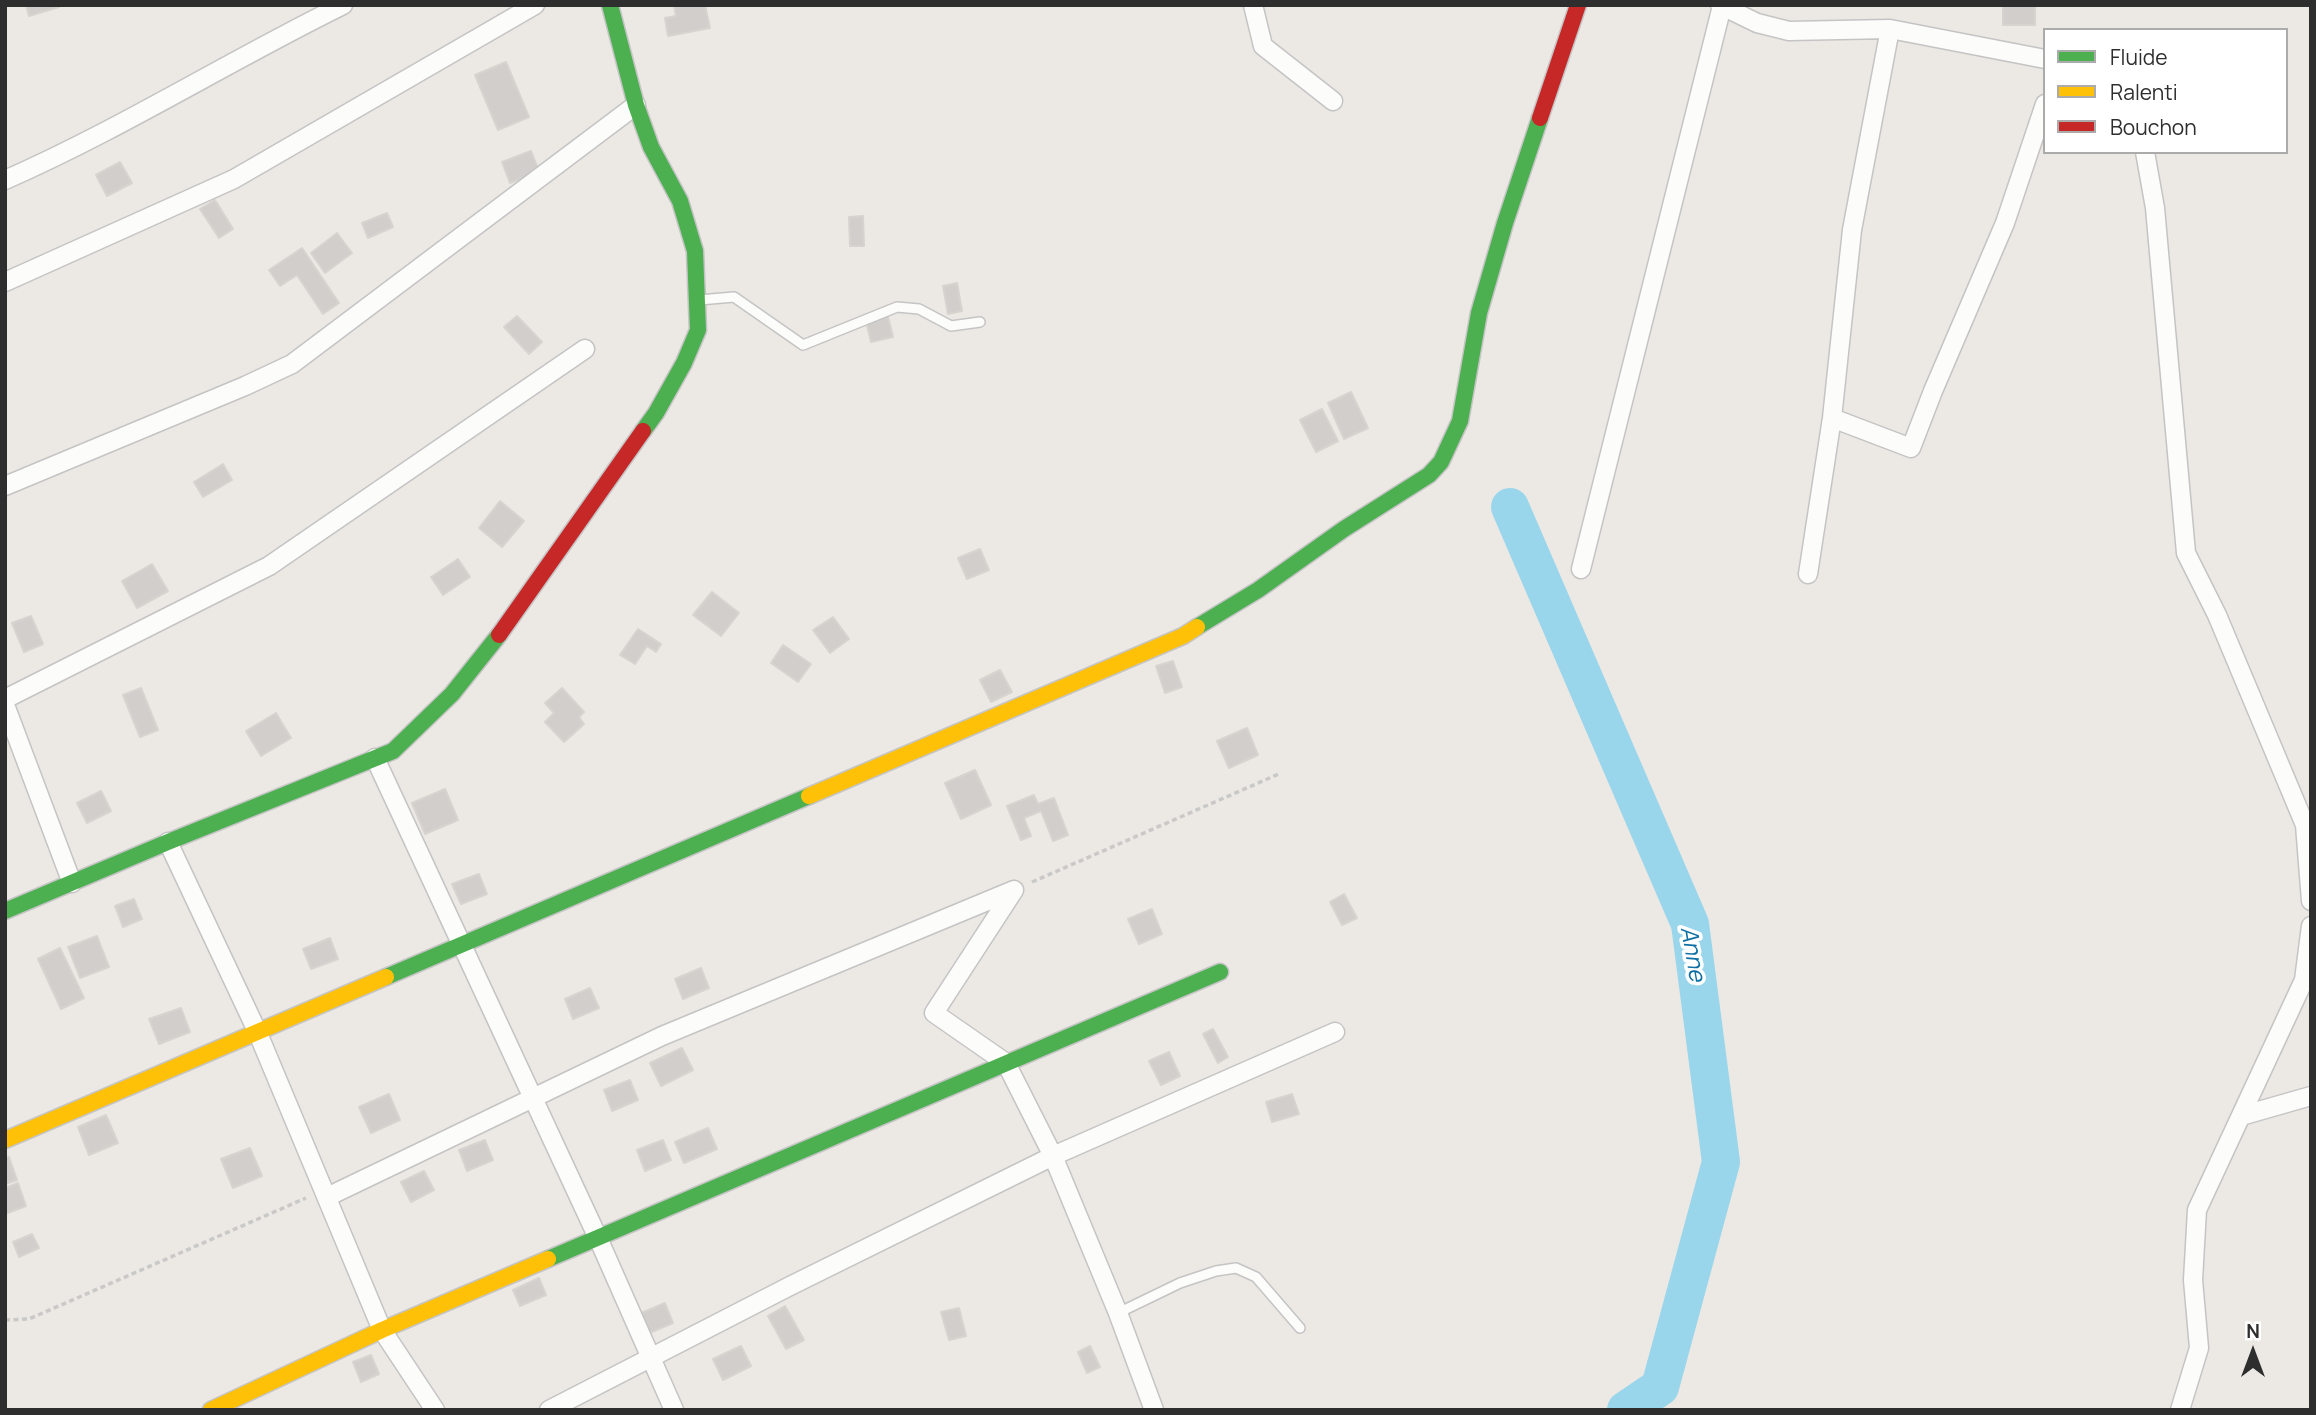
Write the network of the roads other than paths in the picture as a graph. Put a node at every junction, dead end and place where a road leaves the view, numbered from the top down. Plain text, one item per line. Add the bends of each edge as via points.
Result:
1 (343, 5) edge
2 (535, 5) edge
3 (610, 5) edge
4 (1253, 5) edge
5 (1578, 5) edge
6 (1721, 6) edge
7 (1890, 29) junction
8 (2043, 59) edge
9 (1332, 101) dead end
10 (636, 105) junction
11 (2043, 110) edge
12 (2145, 154) edge
13 (5, 180) edge
14 (5, 282) edge
15 (698, 300) junction
16 (980, 322) dead end
17 (585, 349) dead end
18 (1832, 418) junction
19 (5, 486) edge
20 (1581, 569) dead end
21 (1808, 573) dead end
22 (5, 699) edge
23 (5, 705) edge
24 (375, 758) junction
25 (168, 842) junction
26 (72, 883) junction
27 (2311, 901) edge
28 (5, 911) edge
29 (2311, 926) edge
30 (462, 944) junction
31 (1220, 972) dead end
32 (257, 1031) junction
33 (1335, 1032) dead end
34 (1006, 1063) junction
35 (2311, 1096) edge
36 (534, 1098) junction
37 (2241, 1116) junction
38 (5, 1140) edge
39 (1053, 1156) junction
40 (325, 1194) junction
41 (598, 1238) junction
42 (1118, 1313) junction
43 (1300, 1328) dead end
44 (382, 1330) junction
45 (652, 1356) junction
46 (211, 1410) edge
47 (435, 1410) edge
48 (549, 1410) edge
49 (674, 1410) edge
50 (1154, 1410) edge
51 (2180, 1410) edge

1 - 13 street via 64,154
2 - 14 street via 234,179
3 - 10 street
4 - 9 street via 1263,46
5 - 30 street via 1479,313 1460,421 1441,462 1429,475 1183,636
6 - 7 street via 1757,23 1789,31
6 - 20 street
7 - 8 street
7 - 18 street via 1852,230
10 - 15 street via 651,147 680,201 695,251
10 - 19 street via 292,364
11 - 18 street via 2005,223 1911,447
12 - 27 street via 2155,208 2186,553 2217,615 2305,825
15 - 16 lane via 734,297 803,345 897,307 919,309 951,326
15 - 24 street via 698,330 684,363 612,478 452,694 393,751
17 - 22 street via 270,566
18 - 21 street
23 - 26 street
24 - 25 street
24 - 30 street
25 - 26 street
25 - 32 street
26 - 28 street
29 - 37 street via 2304,981
30 - 32 street
30 - 36 street
31 - 34 street
32 - 38 street
32 - 40 street
33 - 39 street
34 - 36 street via 934,1013 1014,890 662,1036
34 - 39 street
34 - 41 street
35 - 37 street
36 - 40 street
36 - 41 street
37 - 51 street via 2197,1210 2193,1280 2199,1348
39 - 42 street
39 - 45 street
40 - 44 street
41 - 44 street
41 - 45 street
42 - 43 lane via 1180,1283 1236,1268 1256,1278
42 - 50 street
44 - 46 street
44 - 47 street
45 - 48 street
45 - 49 street

